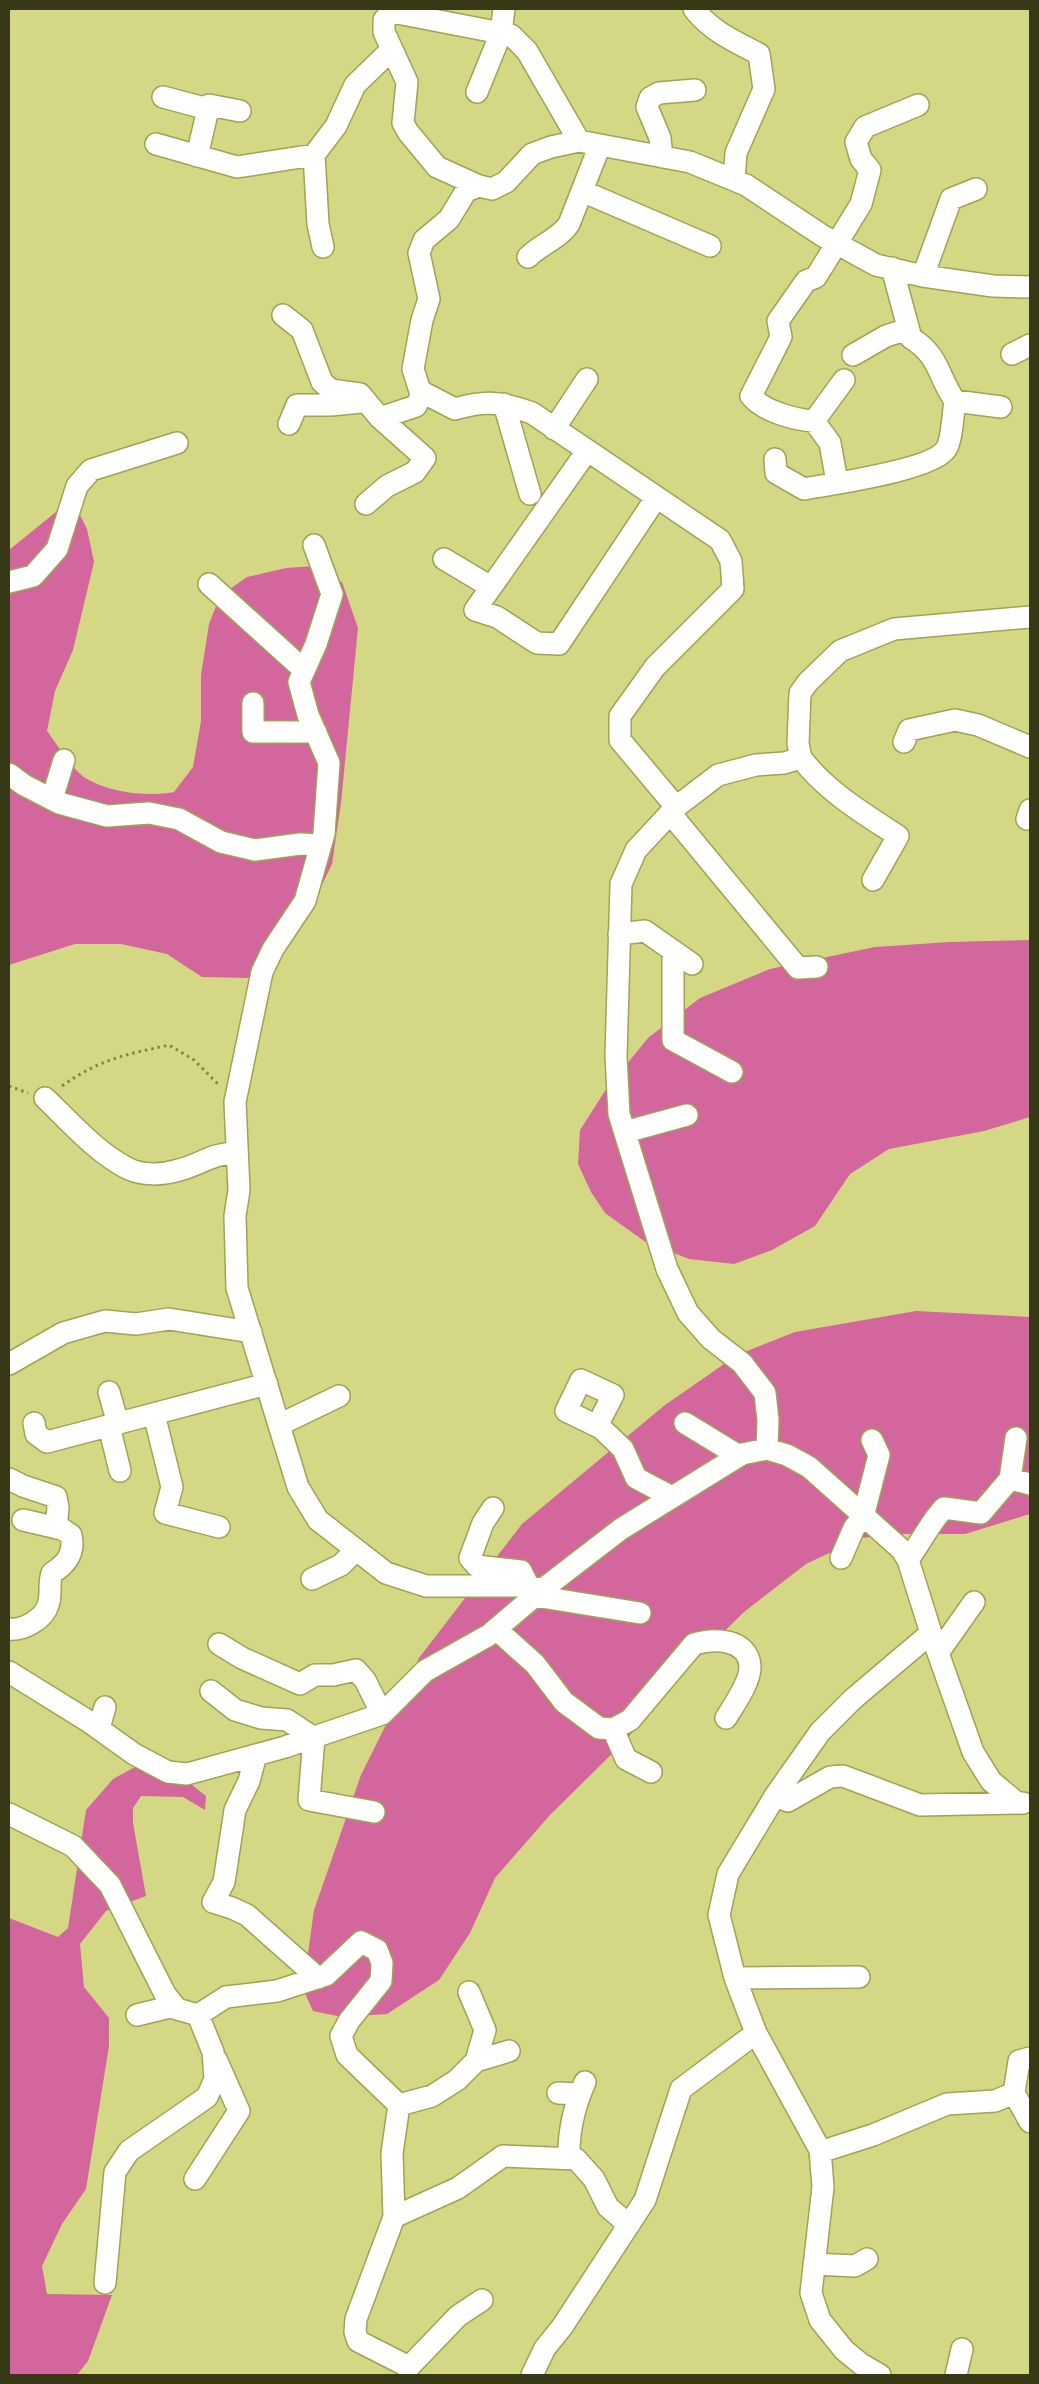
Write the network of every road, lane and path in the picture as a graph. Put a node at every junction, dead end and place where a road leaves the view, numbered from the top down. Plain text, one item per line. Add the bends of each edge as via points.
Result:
1 (504, 9) edge
2 (694, 9) edge
3 (391, 10) edge
4 (501, 33) junction
5 (392, 49) junction
6 (695, 90) dead end
7 (477, 92) dead end
8 (163, 97) dead end
9 (918, 105) dead end
10 (208, 109) junction
11 (240, 111) dead end
12 (579, 141) junction
13 (156, 144) dead end
14 (600, 145) junction
15 (314, 155) junction
16 (197, 156) junction
17 (662, 157) junction
18 (734, 180) junction
19 (479, 186) junction
20 (976, 189) dead end
21 (582, 191) junction
22 (838, 244) junction
23 (710, 246) dead end
24 (323, 247) dead end
25 (528, 258) dead end
26 (892, 268) junction
27 (923, 276) junction
28 (1030, 287) edge
29 (283, 314) dead end
30 (908, 329) junction
31 (853, 355) dead end
32 (587, 379) dead end
33 (844, 380) dead end
34 (423, 392) junction
35 (366, 401) junction
36 (955, 401) junction
37 (504, 404) junction
38 (1001, 407) dead end
39 (380, 418) junction
40 (814, 421) junction
41 (289, 424) dead end
42 (554, 429) junction
43 (177, 443) dead end
44 (587, 451) junction
45 (775, 459) dead end
46 (837, 482) junction
47 (530, 494) dead end
48 (656, 498) junction
49 (366, 504) dead end
50 (314, 545) dead end
51 (444, 559) dead end
52 (9, 582) edge
53 (209, 584) dead end
54 (491, 587) junction
55 (1030, 616) edge
56 (304, 670) junction
57 (253, 703) dead end
58 (316, 732) junction
59 (904, 742) dead end
60 (1030, 747) edge
61 (801, 758) junction
62 (64, 760) dead end
63 (9, 774) edge
64 (52, 799) junction
65 (673, 810) junction
66 (320, 845) junction
67 (873, 880) dead end
68 (619, 934) junction
69 (673, 951) junction
70 (692, 964) dead end
71 (818, 967) dead end
72 (732, 1072) dead end
73 (9, 1086) edge
74 (45, 1098) junction
75 (235, 1102) junction
76 (687, 1116) dead end
77 (625, 1132) junction
78 (238, 1153) junction
79 (251, 1332) junction
80 (9, 1364) edge
81 (267, 1384) junction
82 (109, 1392) dead end
83 (339, 1396) dead end
84 (154, 1414) junction
85 (34, 1422) dead end
86 (685, 1422) dead end
87 (113, 1425) junction
88 (279, 1425) junction
89 (597, 1426) dead end
90 (1016, 1438) dead end
91 (872, 1440) dead end
92 (767, 1449) junction
93 (739, 1456) junction
94 (120, 1471) dead end
95 (9, 1479) edge
96 (1020, 1481) edge
97 (672, 1497) junction
98 (494, 1508) dead end
99 (863, 1517) junction
100 (22, 1520) dead end
101 (219, 1527) dead end
102 (56, 1528) junction
103 (356, 1550) junction
104 (841, 1558) dead end
105 (908, 1560) junction
106 (312, 1579) dead end
107 (536, 1591) junction
108 (974, 1602) dead end
109 (640, 1613) dead end
110 (496, 1628) junction
111 (9, 1629) edge
112 (931, 1633) junction
113 (220, 1644) dead end
114 (938, 1653) junction
115 (9, 1672) edge
116 (211, 1691) dead end
117 (105, 1707) dead end
118 (382, 1714) junction
119 (726, 1718) dead end
120 (99, 1728) junction
121 (613, 1728) junction
122 (314, 1738) junction
123 (256, 1756) junction
124 (651, 1772) dead end
125 (776, 1796) junction
126 (1024, 1803) edge
127 (374, 1812) dead end
128 (9, 1814) edge
129 (859, 1977) dead end
130 (318, 1978) junction
131 (735, 1978) junction
132 (469, 1992) dead end
133 (174, 2006) junction
134 (137, 2015) dead end
135 (198, 2015) junction
136 (756, 2034) junction
137 (509, 2051) dead end
138 (213, 2052) junction
139 (1030, 2058) edge
140 (476, 2060) junction
141 (558, 2092) dead end
142 (1014, 2094) junction
143 (399, 2104) junction
144 (1030, 2122) edge
145 (820, 2152) junction
146 (569, 2159) junction
147 (195, 2179) dead end
148 (394, 2217) junction
149 (629, 2225) junction
150 (867, 2259) dead end
151 (814, 2264) junction
152 (105, 2282) dead end
153 (482, 2300) dead end
154 (962, 2349) dead end
155 (409, 2371) edge
156 (532, 2375) edge
157 (880, 2375) edge
158 (956, 2375) edge

1 - 4 street
2 - 18 street via 705,23 726,38 759,54 764,89 736,154
3 - 4 street
3 - 5 street via 384,20 384,32
4 - 7 street
4 - 12 street via 511,35 527,51
5 - 15 street via 355,85 336,126
5 - 19 street via 407,82 403,123 408,132 437,167
6 - 17 street via 660,93 650,98 647,107 660,138
8 - 10 street
9 - 22 street via 865,127 856,142 861,159 870,170 862,204
10 - 11 street via 209,104
10 - 16 street
12 - 14 street
12 - 19 street via 532,154 506,182 492,189
13 - 16 street
14 - 17 street
14 - 21 street
15 - 16 street via 237,167
15 - 24 street via 318,224
17 - 18 street via 690,162
18 - 22 street
19 - 34 street via 466,191 449,219 424,240 419,253 429,299 414,369
20 - 27 street via 952,199
21 - 23 street
21 - 25 street via 563,234 536,249
22 - 26 street via 876,265
22 - 40 street via 816,277 806,281 778,321 780,337 751,396 756,402 796,420
26 - 27 street
26 - 30 street
27 - 28 street via 993,286
29 - 35 street via 302,330 322,382 331,390 360,394
30 - 31 street via 886,336
30 - 36 street via 911,338 933,356 945,387
32 - 42 street
33 - 40 street
34 - 37 street via 455,409 478,402
34 - 39 street via 416,406
35 - 39 street
35 - 41 street via 331,406 297,405
36 - 38 street
36 - 46 street via 947,449 937,459 888,473
37 - 42 street via 532,413
37 - 47 street
39 - 49 street via 425,458 415,472 387,486
40 - 46 street via 830,443
42 - 44 street
43 - 52 street via 91,470 77,486 57,549 33,576
44 - 48 street
44 - 54 street
45 - 46 street via 776,473 804,489
48 - 54 street via 559,644 537,643 497,617 474,610
48 - 65 street via 720,540 731,561 733,589 655,667 620,716 620,740
50 - 56 street via 332,594
51 - 54 street
53 - 56 street
55 - 61 street via 894,629 840,651 800,693 798,744
56 - 58 street via 299,682
57 - 58 street via 253,732
58 - 66 street via 329,763 324,834
59 - 60 street via 909,730 955,720 978,725
61 - 65 street via 718,775
61 - 67 street via 814,776 836,794 898,836
62 - 64 street
63 - 64 street
64 - 66 street via 107,816 150,813 179,819 221,842 255,850 300,844
65 - 68 street via 636,850 621,884
65 - 71 street via 798,968
66 - 75 street via 305,901 273,949 262,972
68 - 69 street via 645,931
68 - 77 street via 616,1056 619,1114
69 - 70 street
69 - 72 street via 674,1040
73 - 74 path
74 - 75 path via 85,1070 116,1056 169,1046 194,1060
74 - 78 street via 105,1154 127,1169 149,1174 172,1171 221,1153
75 - 78 street
76 - 77 street
77 - 92 street via 666,1269 688,1313 711,1339 742,1362 765,1393
78 - 79 street via 239,1190 235,1216 238,1288
79 - 80 street via 169,1319 136,1324 105,1321 63,1333
79 - 81 street
81 - 84 street
81 - 88 street
82 - 87 street
83 - 88 street
84 - 87 street
84 - 101 street via 172,1487 165,1513
85 - 87 street via 36,1434 47,1442
86 - 93 street
87 - 94 street
88 - 103 street via 298,1487 318,1520
89 - 97 street via 623,1449 636,1478
90 - 96 street
91 - 99 street via 879,1455
92 - 93 street
92 - 99 street via 787,1455 809,1468
93 - 97 street
95 - 102 street via 56,1496
96 - 105 street via 981,1513 944,1508
97 - 107 street
98 - 107 street via 483,1523 470,1558 477,1566 522,1571
99 - 104 street via 854,1528
99 - 105 street via 902,1550
100 - 102 street
102 - 111 street via 71,1534 73,1544 69,1558 52,1573 48,1583 48,1605 40,1617 26,1626
103 - 106 street via 341,1565
103 - 107 street via 386,1573 426,1586
105 - 112 street
107 - 109 street
107 - 110 street
108 - 114 street
110 - 118 street via 425,1671
110 - 121 street via 535,1664 571,1708 598,1728
112 - 114 street
112 - 125 street via 853,1699 820,1732
113 - 118 street via 242,1658 300,1684 315,1675 356,1670 365,1680
114 - 126 street via 973,1752 991,1781
115 - 120 street
116 - 122 street via 235,1710 261,1718 287,1720
117 - 120 street
118 - 122 street
119 - 121 street via 741,1695 750,1666 745,1651 731,1643 709,1640 694,1644 630,1720
120 - 123 street via 134,1754 168,1772 187,1774
121 - 124 street via 626,1759
122 - 123 street
122 - 127 street via 309,1800
123 - 130 street via 249,1781 235,1810 224,1882 213,1902 246,1915
125 - 126 street via 788,1801 830,1777 843,1776 920,1805
125 - 131 street via 728,1874 722,1894 719,1915
128 - 133 street via 73,1846 110,1885 164,1994
129 - 131 street
130 - 135 street via 277,1991 226,1997
130 - 143 street via 326,1975 361,1942 377,1950 382,1963 381,1980 341,2036 347,2055
131 - 136 street
132 - 140 street via 485,2030
133 - 134 street
133 - 135 street
135 - 138 street
136 - 145 street
136 - 149 street via 681,2089 646,2200
137 - 140 street
138 - 147 street via 239,2111
138 - 152 street via 215,2079 206,2097 129,2151 115,2172
139 - 142 street via 1019,2061
140 - 143 street via 457,2080 432,2096
141 - 146 street via 583,2088 575,2106 568,2141
142 - 144 street
142 - 145 street via 995,2101 947,2104
143 - 148 street via 392,2153
145 - 151 street via 822,2188
146 - 148 street via 503,2156 458,2188
146 - 149 street via 576,2159 594,2179 608,2207
148 - 155 street via 356,2319 355,2332 358,2341 367,2348
149 - 156 street via 545,2348
150 - 151 street via 855,2266
151 - 157 street via 811,2293 820,2320 844,2350
153 - 155 street via 458,2316
154 - 158 street

